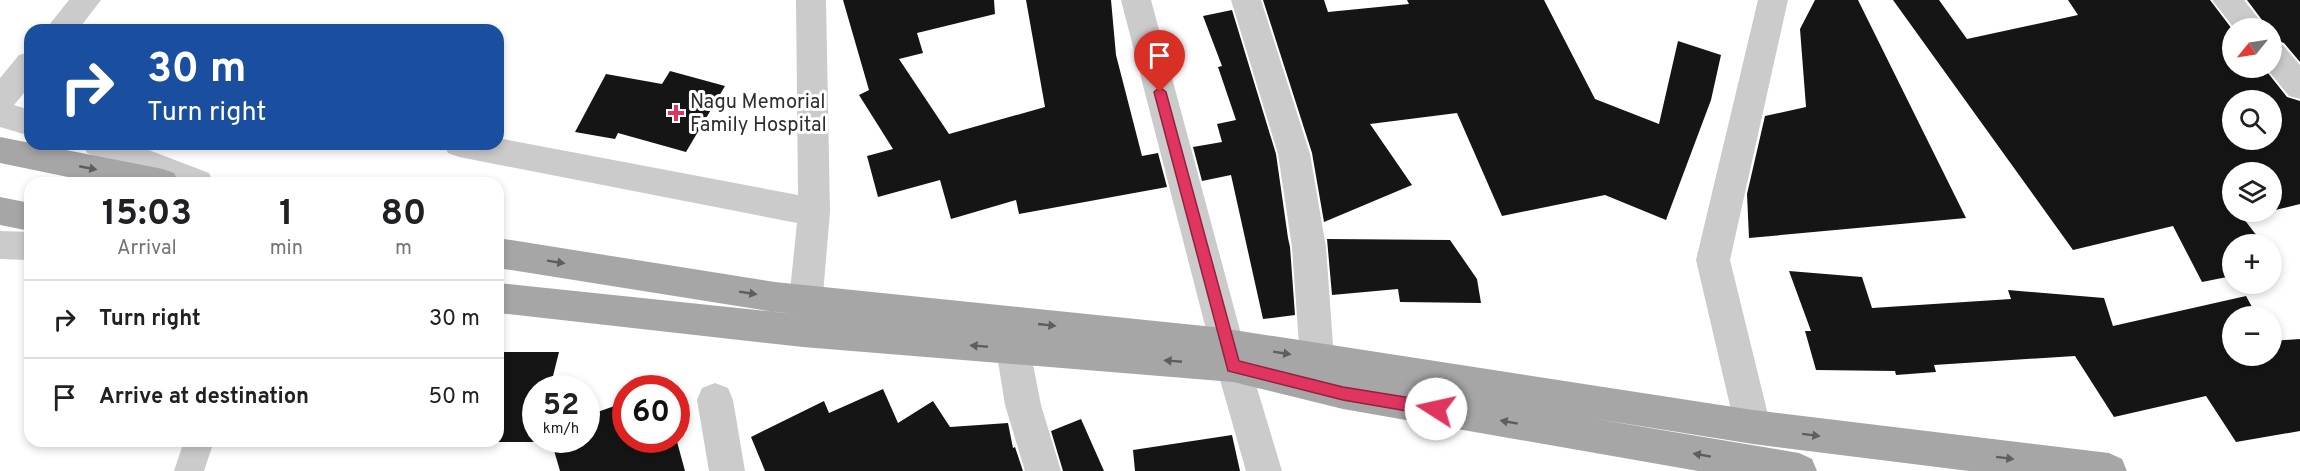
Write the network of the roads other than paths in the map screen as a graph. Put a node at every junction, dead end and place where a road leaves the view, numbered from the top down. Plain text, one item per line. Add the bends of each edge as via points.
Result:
1 (86, 0) edge
2 (811, 0) edge
3 (1136, 0) edge
4 (1246, 0) edge
5 (1773, 0) edge
6 (2227, 0) edge
7 (2242, 18) edge
8 (65, 24) edge
9 (2282, 65) edge
10 (24, 71) edge
11 (2300, 87) edge
12 (0, 100) edge
13 (0, 114) edge
14 (24, 121) edge
15 (0, 150) edge
16 (113, 150) edge
17 (490, 150) edge
18 (133, 177) edge
19 (183, 177) edge
20 (0, 211) edge
21 (814, 212) junction
22 (24, 216) edge
23 (0, 245) edge
24 (24, 246) edge
25 (504, 254) edge
26 (504, 298) edge
27 (804, 316) junction
28 (1013, 349) junction
29 (1230, 356) junction
30 (1317, 359) junction
31 (715, 400) dead end
32 (1753, 427) junction
33 (197, 447) edge
34 (189, 471) edge
35 (727, 471) edge
36 (1043, 471) edge
37 (1264, 471) edge
38 (1799, 471) edge
39 (2109, 471) edge

1 - 8 street
2 - 21 street
3 - 29 street
4 - 30 street via 1293,154 1309,247
5 - 32 street via 1713,260
6 - 7 street
9 - 11 street
10 - 12 street
13 - 14 street
15 -> 18 main road
16 - 19 street
17 - 21 street
20 - 22 main road
21 - 27 street
23 - 24 street
25 -> 27 main road
26 - 27 main road
28 -> 27 main road
27 -> 29 main road
29 -> 28 main road
28 - 36 street via 1023,405
29 -> 30 main road
29 - 37 street
38 -> 29 main road via 1343,393
30 - 32 main road
31 - 35 street
32 -> 39 main road
33 - 34 lane

